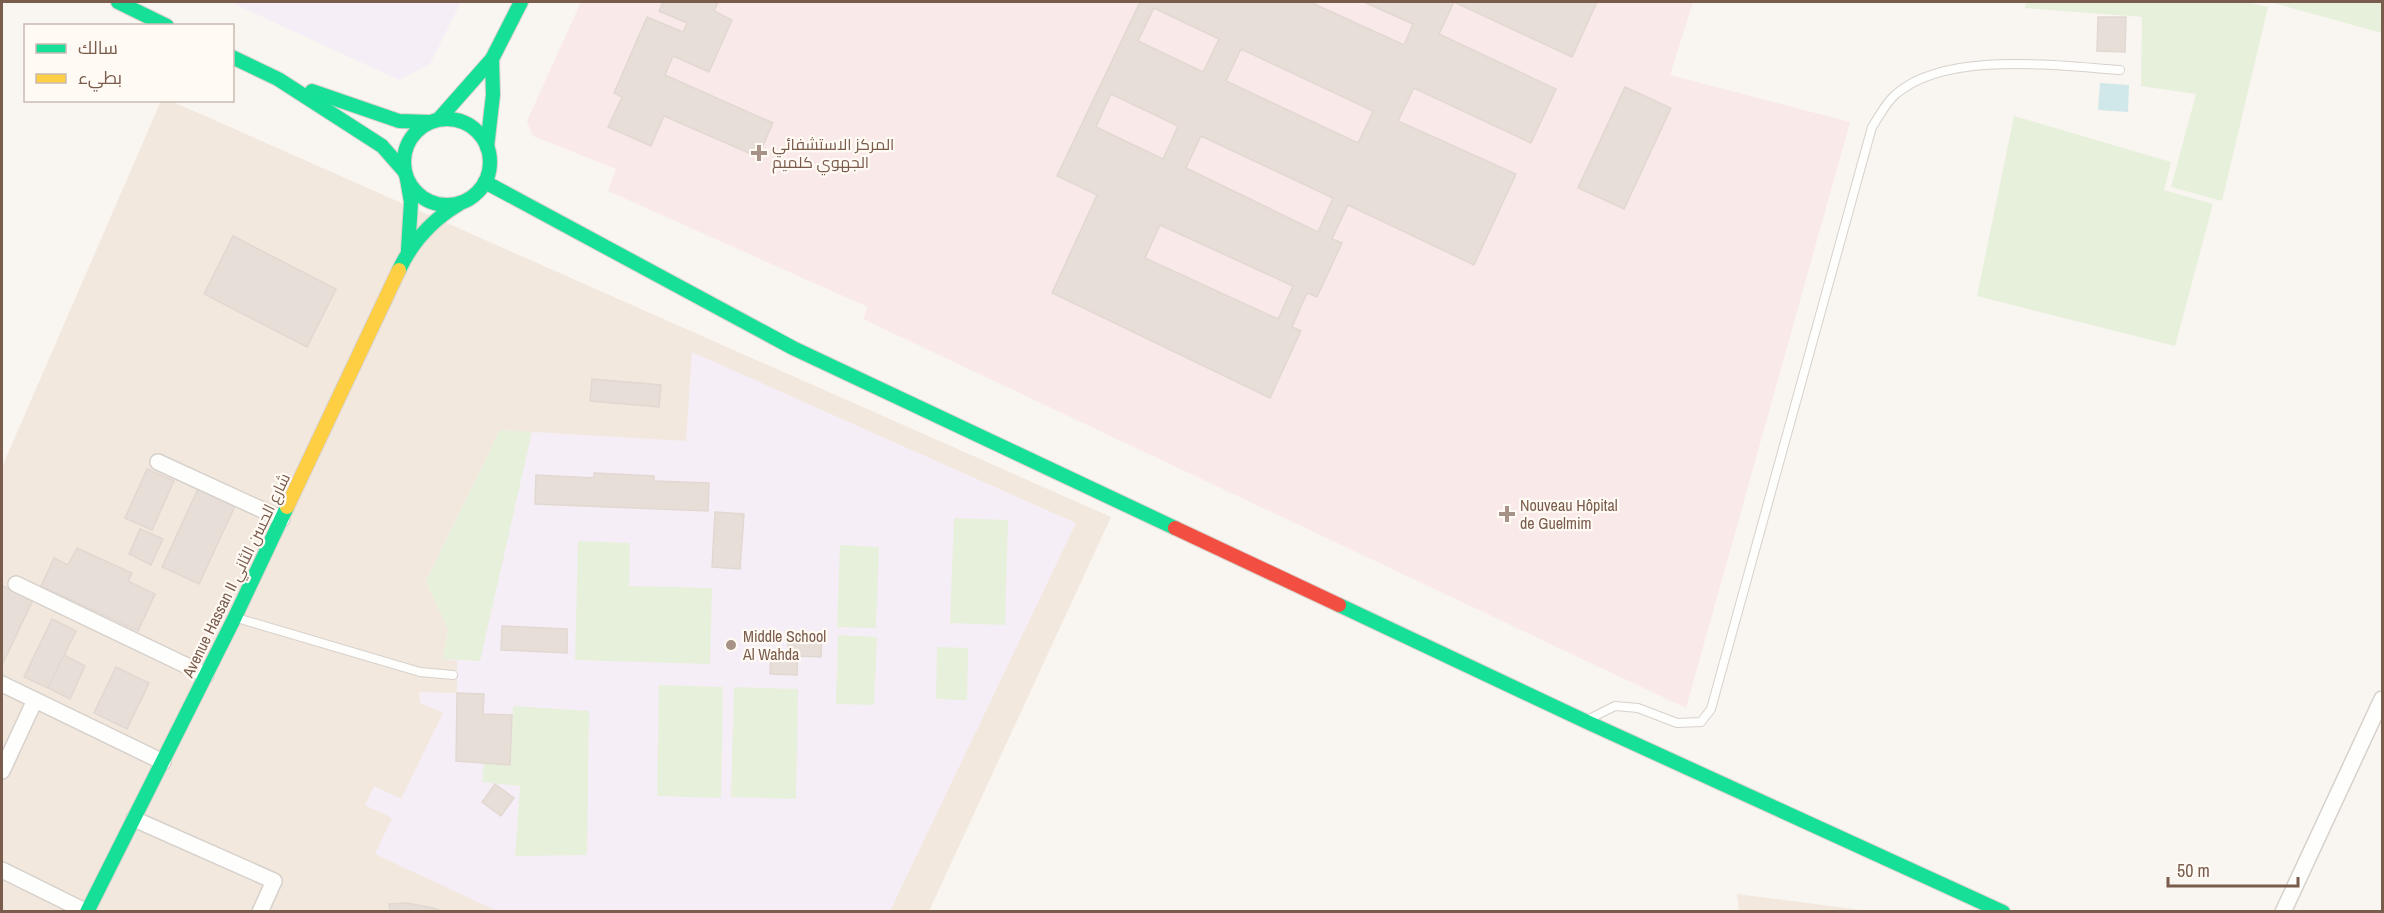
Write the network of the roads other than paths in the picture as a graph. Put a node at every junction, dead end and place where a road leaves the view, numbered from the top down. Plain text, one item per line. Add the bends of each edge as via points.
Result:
1 (118, 2) edge
2 (521, 2) edge
3 (163, 24) edge
4 (234, 58) edge
5 (492, 59) junction
6 (2120, 70) dead end
7 (278, 79) junction
8 (434, 121) junction
9 (487, 147) junction
10 (405, 175) junction
11 (485, 182) junction
12 (459, 204) junction
13 (408, 250) junction
14 (158, 462) dead end
15 (282, 519) junction
16 (16, 584) dead end
17 (236, 617) junction
18 (206, 675) junction
19 (453, 675) dead end
20 (2, 684) edge
21 (2382, 699) edge
22 (35, 700) junction
23 (1585, 721) junction
24 (163, 762) junction
25 (2, 771) edge
26 (134, 819) junction
27 (2, 870) edge
28 (87, 912) edge
29 (260, 912) edge
30 (2003, 912) edge
31 (2283, 912) edge

1 - 3 street
2 - 5 street
4 - 7 street
5 - 8 street
5 - 9 street via 493,95
6 - 23 lane via 2014,62 1918,79 1895,95 1872,128 1711,709 1701,722 1677,723 1638,708 1615,706
7 - 8 street via 399,121
7 - 10 street via 382,146
8 - 9 street via 456,120 472,127
8 - 10 street via 419,128 405,148
9 - 11 street via 490,165
10 - 12 street via 415,192 428,201
10 - 13 street, Avenue Hassan II شارع الحسن الثاني via 411,202
11 - 12 street via 475,195
11 - 23 street via 793,348
12 - 13 street, Avenue Hassan II شارع الحسن الثاني via 439,216
13 - 15 street, Avenue Hassan II شارع الحسن الثاني
14 - 15 street
15 - 17 street, Avenue Hassan II شارع الحسن الثاني
16 - 18 street
17 - 18 street, Avenue Hassan II شارع الحسن الثاني
17 - 19 lane via 420,672
18 - 24 street, Avenue Hassan II شارع الحسن الثاني
20 - 22 street
21 - 31 street
22 - 24 street
22 - 25 street
23 - 30 street
24 - 26 street, Avenue Hassan II شارع الحسن الثاني
26 - 28 street, Avenue Hassan II شارع الحسن الثاني
26 - 29 street via 274,881
27 - 28 street

